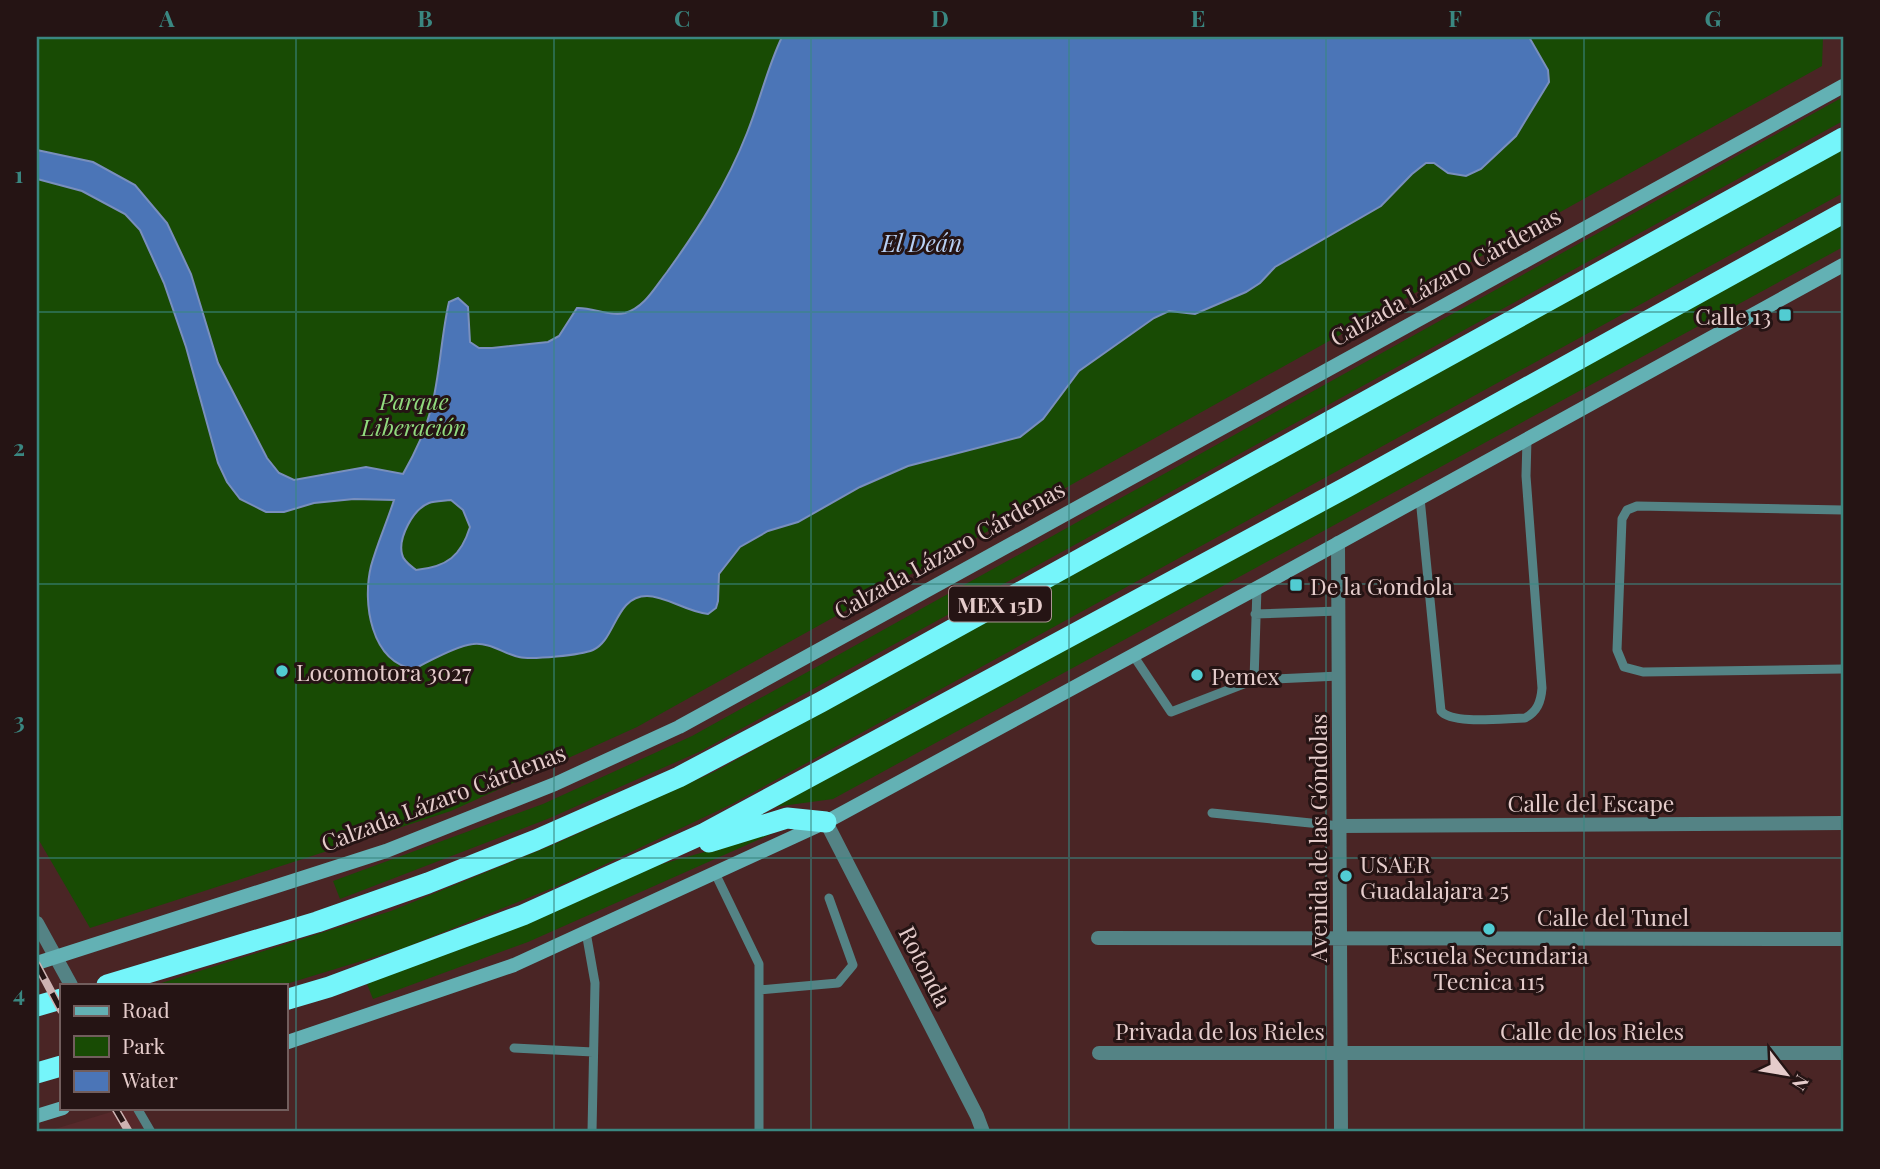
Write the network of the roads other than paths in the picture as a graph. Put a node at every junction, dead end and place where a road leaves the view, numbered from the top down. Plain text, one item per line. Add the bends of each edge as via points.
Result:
1 (1843, 86) edge
2 (1843, 138) edge
3 (1843, 213) edge
4 (1843, 265) edge
5 (1527, 439) junction
6 (1420, 498) junction
7 (1843, 509) edge
8 (1338, 543) junction
9 (1257, 588) junction
10 (1339, 611) junction
11 (1255, 614) junction
12 (1133, 655) junction
13 (1843, 668) edge
14 (1339, 676) junction
15 (1254, 680) junction
16 (1213, 813) dead end
17 (826, 822) junction
18 (1843, 822) edge
19 (1340, 826) junction
20 (643, 861) junction
21 (715, 873) junction
22 (830, 898) dead end
23 (37, 923) edge
24 (586, 932) junction
25 (1098, 938) dead end
26 (1843, 939) edge
27 (1340, 940) junction
28 (55, 958) junction
29 (37, 963) edge
30 (70, 984) edge
31 (112, 984) edge
32 (759, 990) junction
33 (60, 999) edge
34 (287, 999) edge
35 (37, 1006) edge
36 (287, 1042) edge
37 (514, 1048) dead end
38 (593, 1052) junction
39 (1341, 1052) junction
40 (1099, 1053) dead end
41 (1843, 1053) edge
42 (60, 1066) edge
43 (37, 1073) edge
44 (60, 1109) edge
45 (138, 1110) edge
46 (37, 1115) edge
47 (151, 1132) edge
48 (592, 1132) edge
49 (759, 1132) edge
50 (983, 1132) edge
51 (1341, 1132) edge

1 - 28 main road, Calzada Lázaro Cárdenas via 679,726 555,784 386,851
2 - 31 highway, MEX 15D via 679,777 428,883
3 - 20 highway, MEX 15D via 911,724
4 - 5 main road
5 - 6 main road
5 - 6 lane via 1542,688 1541,700 1525,718 1455,719 1441,710
6 - 8 main road
7 - 13 lane via 1637,506 1627,510 1622,519 1617,650 1624,667 1643,672
8 - 9 main road
8 - 10 street, Avenida de las Góndolas
9 - 11 lane
9 - 12 main road
10 - 11 lane
10 - 14 street, Avenida de las Góndolas
11 - 15 lane
12 - 15 lane via 1171,712
12 - 17 main road
14 - 15 lane
14 - 19 street, Avenida de las Góndolas
16 - 19 lane
17 - 20 highway via 787,818
17 - 21 main road
17 - 50 street, Rotonda
18 - 19 street, Calle del Escape
19 - 27 street, Avenida de las Góndolas
20 - 34 highway, MEX 15D via 523,915
21 - 24 main road
21 - 32 lane via 759,964
22 - 32 lane via 853,965 838,983
23 - 28 street
24 - 36 main road via 514,965
24 - 38 lane via 595,983
25 - 27 street, Calle del Tunel
26 - 27 street, Calle del Tunel
27 - 39 street, Avenida de las Góndolas
28 - 29 main road, Calzada Lázaro Cárdenas
28 - 30 street
32 - 49 lane
33 - 35 highway
37 - 38 lane
38 - 48 lane
39 - 40 street, Privada de los Rieles
39 - 41 street, Calle de los Rieles
39 - 51 street, Avenida de las Góndolas
42 - 43 highway
44 - 46 main road
45 - 47 lane

